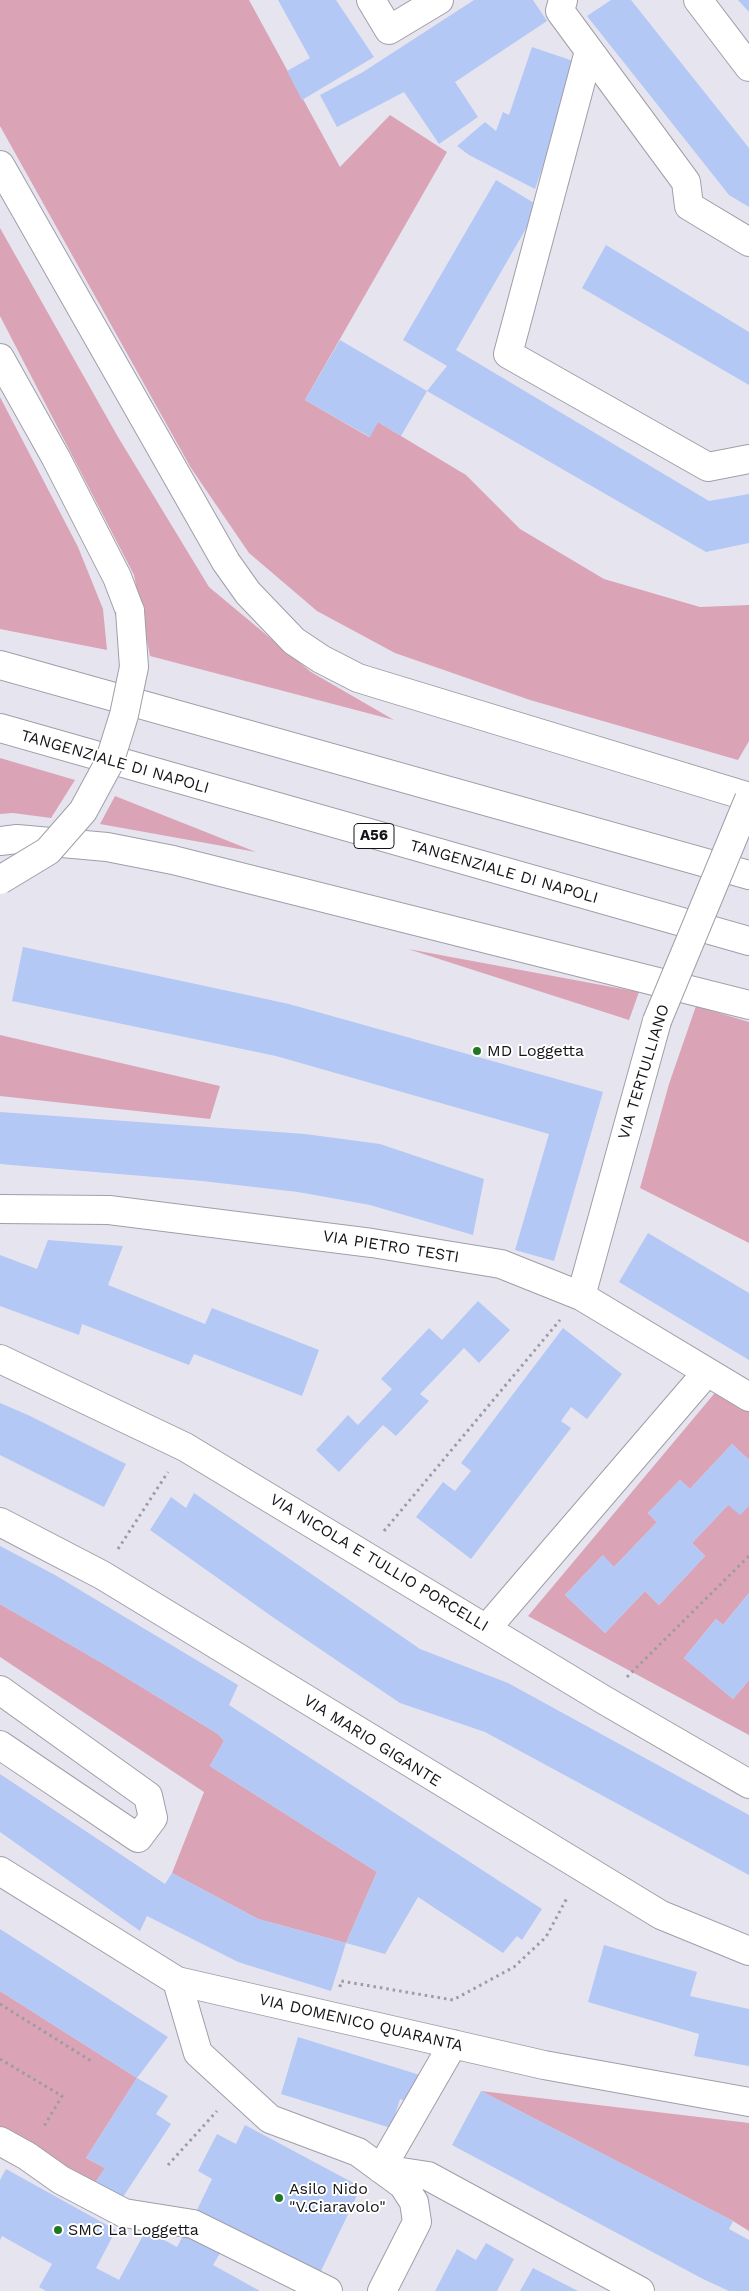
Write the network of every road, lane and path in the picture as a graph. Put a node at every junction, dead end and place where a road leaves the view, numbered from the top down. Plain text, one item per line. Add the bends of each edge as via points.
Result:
1 (371, 0) edge
2 (439, 0) edge
3 (563, 0) edge
4 (698, 0) edge
5 (589, 51) junction
6 (749, 67) edge
7 (0, 165) edge
8 (749, 242) edge
9 (0, 358) edge
10 (749, 459) edge
11 (0, 665) edge
12 (0, 728) edge
13 (749, 798) edge
14 (0, 841) edge
15 (749, 876) edge
16 (0, 880) edge
17 (749, 941) edge
18 (749, 1005) edge
19 (0, 1208) edge
20 (580, 1296) junction
21 (0, 1359) edge
22 (707, 1372) junction
23 (749, 1397) edge
24 (185, 1447) junction
25 (0, 1522) edge
26 (365, 1554) junction
27 (749, 1556) edge
28 (102, 1575) junction
29 (487, 1628) junction
30 (0, 1690) edge
31 (604, 1700) junction
32 (0, 1745) edge
33 (749, 1784) edge
34 (583, 1868) junction
35 (0, 1871) edge
36 (749, 1951) edge
37 (177, 1981) junction
38 (341, 1981) dead end
39 (0, 2004) edge
40 (453, 2044) junction
41 (0, 2060) edge
42 (91, 2061) dead end
43 (237, 2089) junction
44 (749, 2102) edge
45 (0, 2142) edge
46 (27, 2156) junction
47 (168, 2164) dead end
48 (381, 2169) junction
49 (328, 2291) edge
50 (382, 2291) edge
51 (640, 2291) edge

1 - 2 main road via 389,30
3 - 5 main road via 560,11
4 - 6 main road
5 - 8 main road via 686,182 689,206
5 - 10 main road via 508,354 708,467
7 - 13 main road via 226,562 248,593 294,640 321,659 358,678
9 - 16 main road, bridge via 117,577 130,611 134,667 109,763 83,811 48,851
11 - 15 main road
12 - 17 main road, TANGENZIALE DI NAPOLI / A56
13 - 20 main road, VIA TERTULLIANO, bridge via 657,1021
14 - 18 main road via 17,839 107,847 173,860
19 - 20 main road, VIA PIETRO TESTI via 108,1210 372,1243 501,1264
20 - 22 main road, VIA PIETRO TESTI
20 - 26 path
21 - 24 main road, VIA NICOLA E TULLIO PORCELLI
22 - 23 main road, VIA PIETRO TESTI
22 - 29 main road
24 - 26 main road, VIA NICOLA E TULLIO PORCELLI
24 - 28 path
25 - 28 main road, VIA MARIO GIGANTE
26 - 29 main road, VIA NICOLA E TULLIO PORCELLI
27 - 31 path
28 - 34 main road, VIA MARIO GIGANTE
29 - 31 main road, VIA NICOLA E TULLIO PORCELLI
30 - 32 main road via 148,1796 153,1818 138,1838
31 - 33 main road, VIA NICOLA E TULLIO PORCELLI
34 - 36 main road, VIA MARIO GIGANTE via 661,1915
34 - 38 path via 546,1937 514,1967 453,2000
35 - 37 main road, VIA DOMENICO QUARANTA
37 - 40 main road, VIA DOMENICO QUARANTA
37 - 43 main road via 198,2053
39 - 42 path
40 - 44 main road, VIA DOMENICO QUARANTA via 544,2065
40 - 48 main road
41 - 46 path via 62,2096
43 - 47 path
43 - 48 main road via 270,2119 358,2152
45 - 46 main road
46 - 49 main road via 61,2180 124,2213 193,2224
48 - 50 main road via 403,2185 414,2202 417,2222
48 - 51 main road via 428,2176

